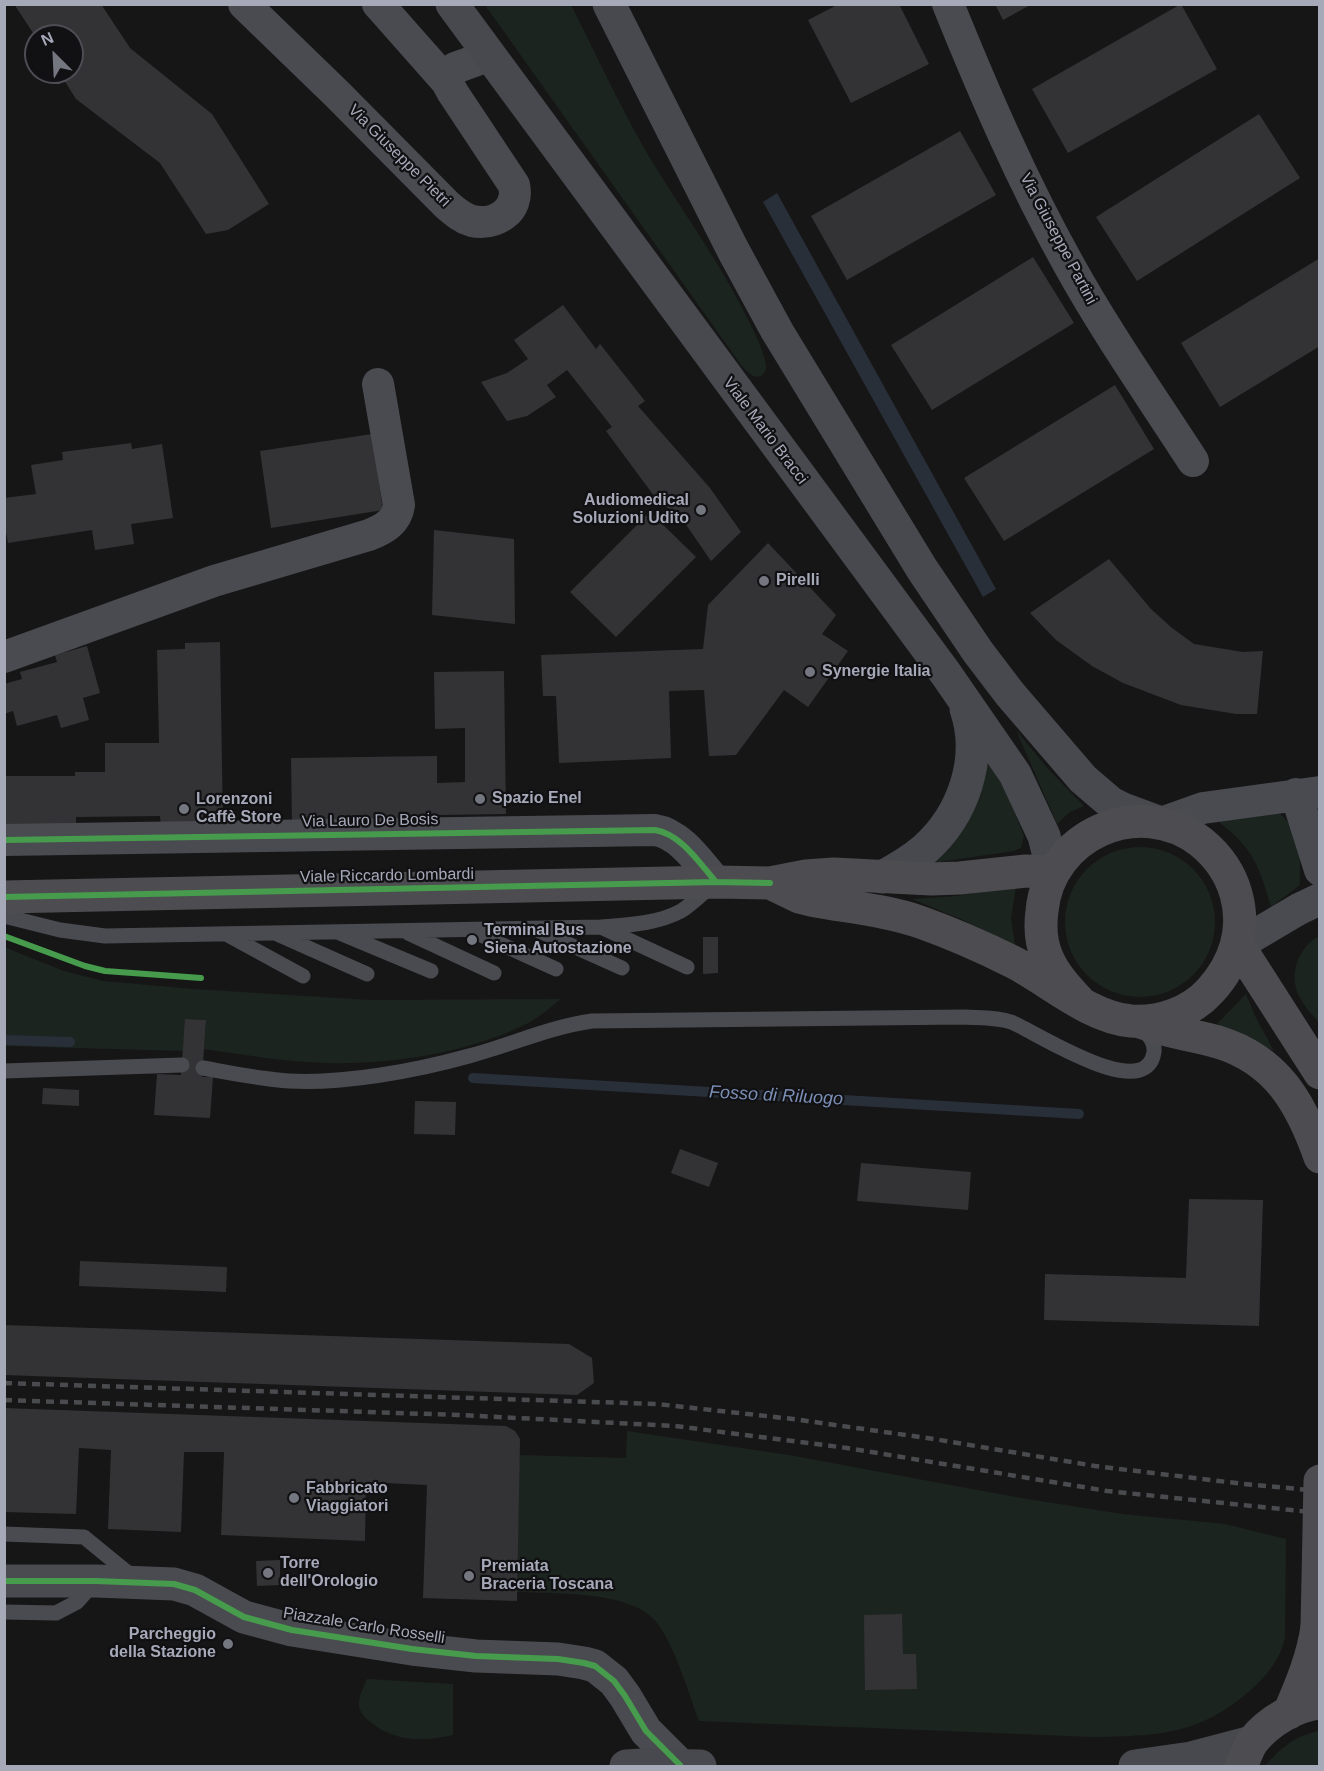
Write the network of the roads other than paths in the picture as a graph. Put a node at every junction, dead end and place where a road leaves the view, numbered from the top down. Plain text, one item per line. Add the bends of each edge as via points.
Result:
1 (244, 4) edge
2 (378, 4) edge
3 (452, 4) edge
4 (609, 4) edge
5 (948, 4) edge
6 (488, 56) junction
7 (447, 82) junction
8 (378, 384) dead end
9 (1193, 461) dead end
10 (4, 657) edge
11 (961, 697) junction
12 (1308, 793) edge
13 (1161, 823) junction
14 (4, 840) edge
15 (1320, 870) edge
16 (1053, 872) junction
17 (882, 877) junction
18 (716, 882) junction
19 (770, 884) junction
20 (4, 897) edge
21 (1320, 899) edge
22 (4, 916) edge
23 (601, 927) junction
24 (532, 928) junction
25 (466, 929) junction
26 (402, 930) junction
27 (334, 931) junction
28 (272, 932) junction
29 (223, 933) junction
30 (1238, 945) junction
31 (687, 966) dead end
32 (622, 968) dead end
33 (556, 969) dead end
34 (431, 971) dead end
35 (494, 973) dead end
36 (367, 974) dead end
37 (303, 976) dead end
38 (1079, 1001) junction
39 (1135, 1021) junction
40 (182, 1065) dead end
41 (203, 1068) dead end
42 (4, 1071) edge
43 (1320, 1073) edge
44 (1320, 1157) edge
45 (1320, 1481) edge
46 (4, 1534) edge
47 (4, 1581) edge
48 (96, 1581) junction
49 (140, 1583) junction
50 (4, 1612) edge
51 (1320, 1703) edge
52 (1289, 1713) junction
53 (1246, 1754) edge
54 (686, 1766) edge
55 (626, 1767) edge
56 (1135, 1767) edge

1 - 7 street, Via Giuseppe Pietri via 455,212 471,220 496,219 515,202 514,185
2 - 7 street, Via Giuseppe Pietri
3 - 6 main road, Viale Mario Bracci
4 - 13 main road via 777,332 922,569 1010,694 1083,779 1111,803
5 - 9 street, Via Giuseppe Partini via 986,97 1070,267
6 - 7 street via 455,68
6 - 11 main road, Viale Mario Bracci
8 - 10 street via 399,505 396,517 385,527 189,590
11 - 16 main road, Viale Mario Bracci via 1015,774 1044,836
11 - 17 main road via 973,747 969,777 960,802 946,826 926,848
12 - 13 street via 1203,808
12 - 15 street
13 - 16 main road, Viale Riccardo Lombardi via 1125,822 1098,831 1075,845
13 - 30 main road, Viale Riccardo Lombardi via 1190,834 1214,853 1232,879 1240,908
14 - 18 street, Via Lauro De Bosis via 655,830 673,837
16 - 17 main road, Viale Riccardo Lombardi via 960,878
16 - 38 main road, Viale Riccardo Lombardi via 1043,898 1040,927 1046,955 1059,980
17 - 19 main road, Viale Riccardo Lombardi via 813,875
18 - 19 main road, Viale Riccardo Lombardi
18 - 20 main road, Viale Riccardo Lombardi
18 - 23 lane via 682,910 667,917
19 - 38 main road, Viale Riccardo Lombardi via 811,900 919,922 1013,962
21 - 30 street
22 - 29 lane via 105,936
23 - 24 lane
23 - 31 lane
24 - 25 lane
24 - 32 lane
25 - 26 lane
25 - 33 lane
26 - 27 lane
26 - 35 lane
27 - 28 lane
27 - 34 lane
28 - 29 lane
28 - 36 lane
29 - 37 lane
30 - 39 main road, Viale Riccardo Lombardi via 1224,976 1200,1001 1170,1017
30 - 43 main road
38 - 39 main road, Viale Riccardo Lombardi via 1099,1012
39 - 41 lane via 1153,1041 1154,1051 1151,1063 1126,1070 1088,1062 1011,1022 964,1017 592,1022 566,1025 443,1063 318,1081 270,1079
39 - 44 main road via 1217,1042 1255,1058 1297,1103
40 - 42 lane
45 - 52 main road, bridge via 1317,1627 1304,1678
46 - 49 lane via 84,1537
47 - 48 street, Piazzale Carlo Rosselli
48 - 49 street, Piazzale Carlo Rosselli
48 - 50 lane via 77,1602 56,1612
49 - 54 street, Piazzale Carlo Rosselli via 186,1586 244,1617 292,1630 412,1649 574,1661 595,1666 614,1681 646,1731
51 - 52 main road
52 - 53 main road via 1268,1726
53 - 56 main road
54 - 55 main road, Piazzale Carlo Rosselli

